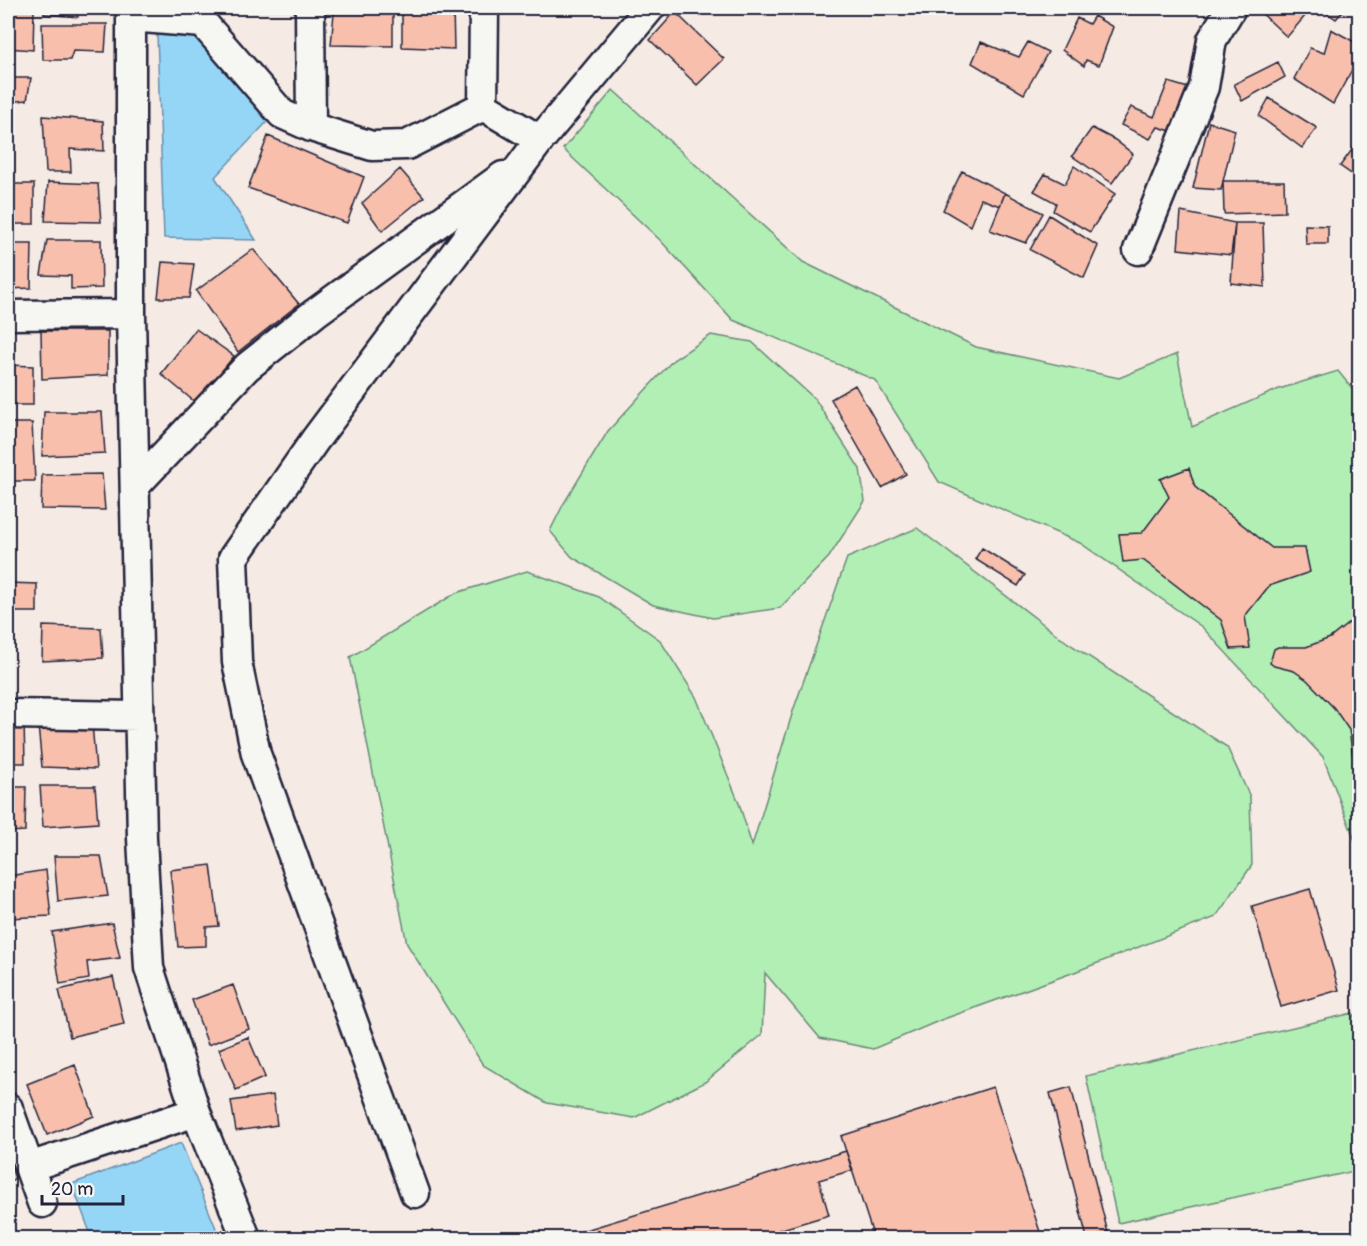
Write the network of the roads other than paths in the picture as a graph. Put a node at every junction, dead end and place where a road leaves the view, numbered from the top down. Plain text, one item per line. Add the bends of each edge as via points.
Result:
1 (310, 8) edge
2 (484, 8) edge
3 (650, 8) edge
4 (1231, 8) edge
5 (131, 12) edge
6 (483, 106) junction
7 (311, 127) junction
8 (534, 148) junction
9 (1138, 250) dead end
10 (131, 314) junction
11 (8, 315) edge
12 (135, 486) junction
13 (8, 714) edge
14 (139, 716) junction
15 (8, 1108) edge
16 (196, 1112) junction
17 (29, 1167) junction
18 (415, 1193) dead end
19 (42, 1203) dead end
20 (246, 1239) edge

1 - 7 street
2 - 6 street
3 - 8 street
4 - 9 street via 1212,40 1204,87
5 - 7 street via 203,23 282,114
5 - 10 street
6 - 7 street via 407,145 372,146
6 - 8 street
8 - 12 street via 247,368
8 - 18 street via 315,440 233,558 237,662 256,754
10 - 11 street
10 - 12 street
12 - 14 street
13 - 14 street
14 - 16 street via 149,968
15 - 17 street
16 - 17 street
16 - 20 street
17 - 19 street

